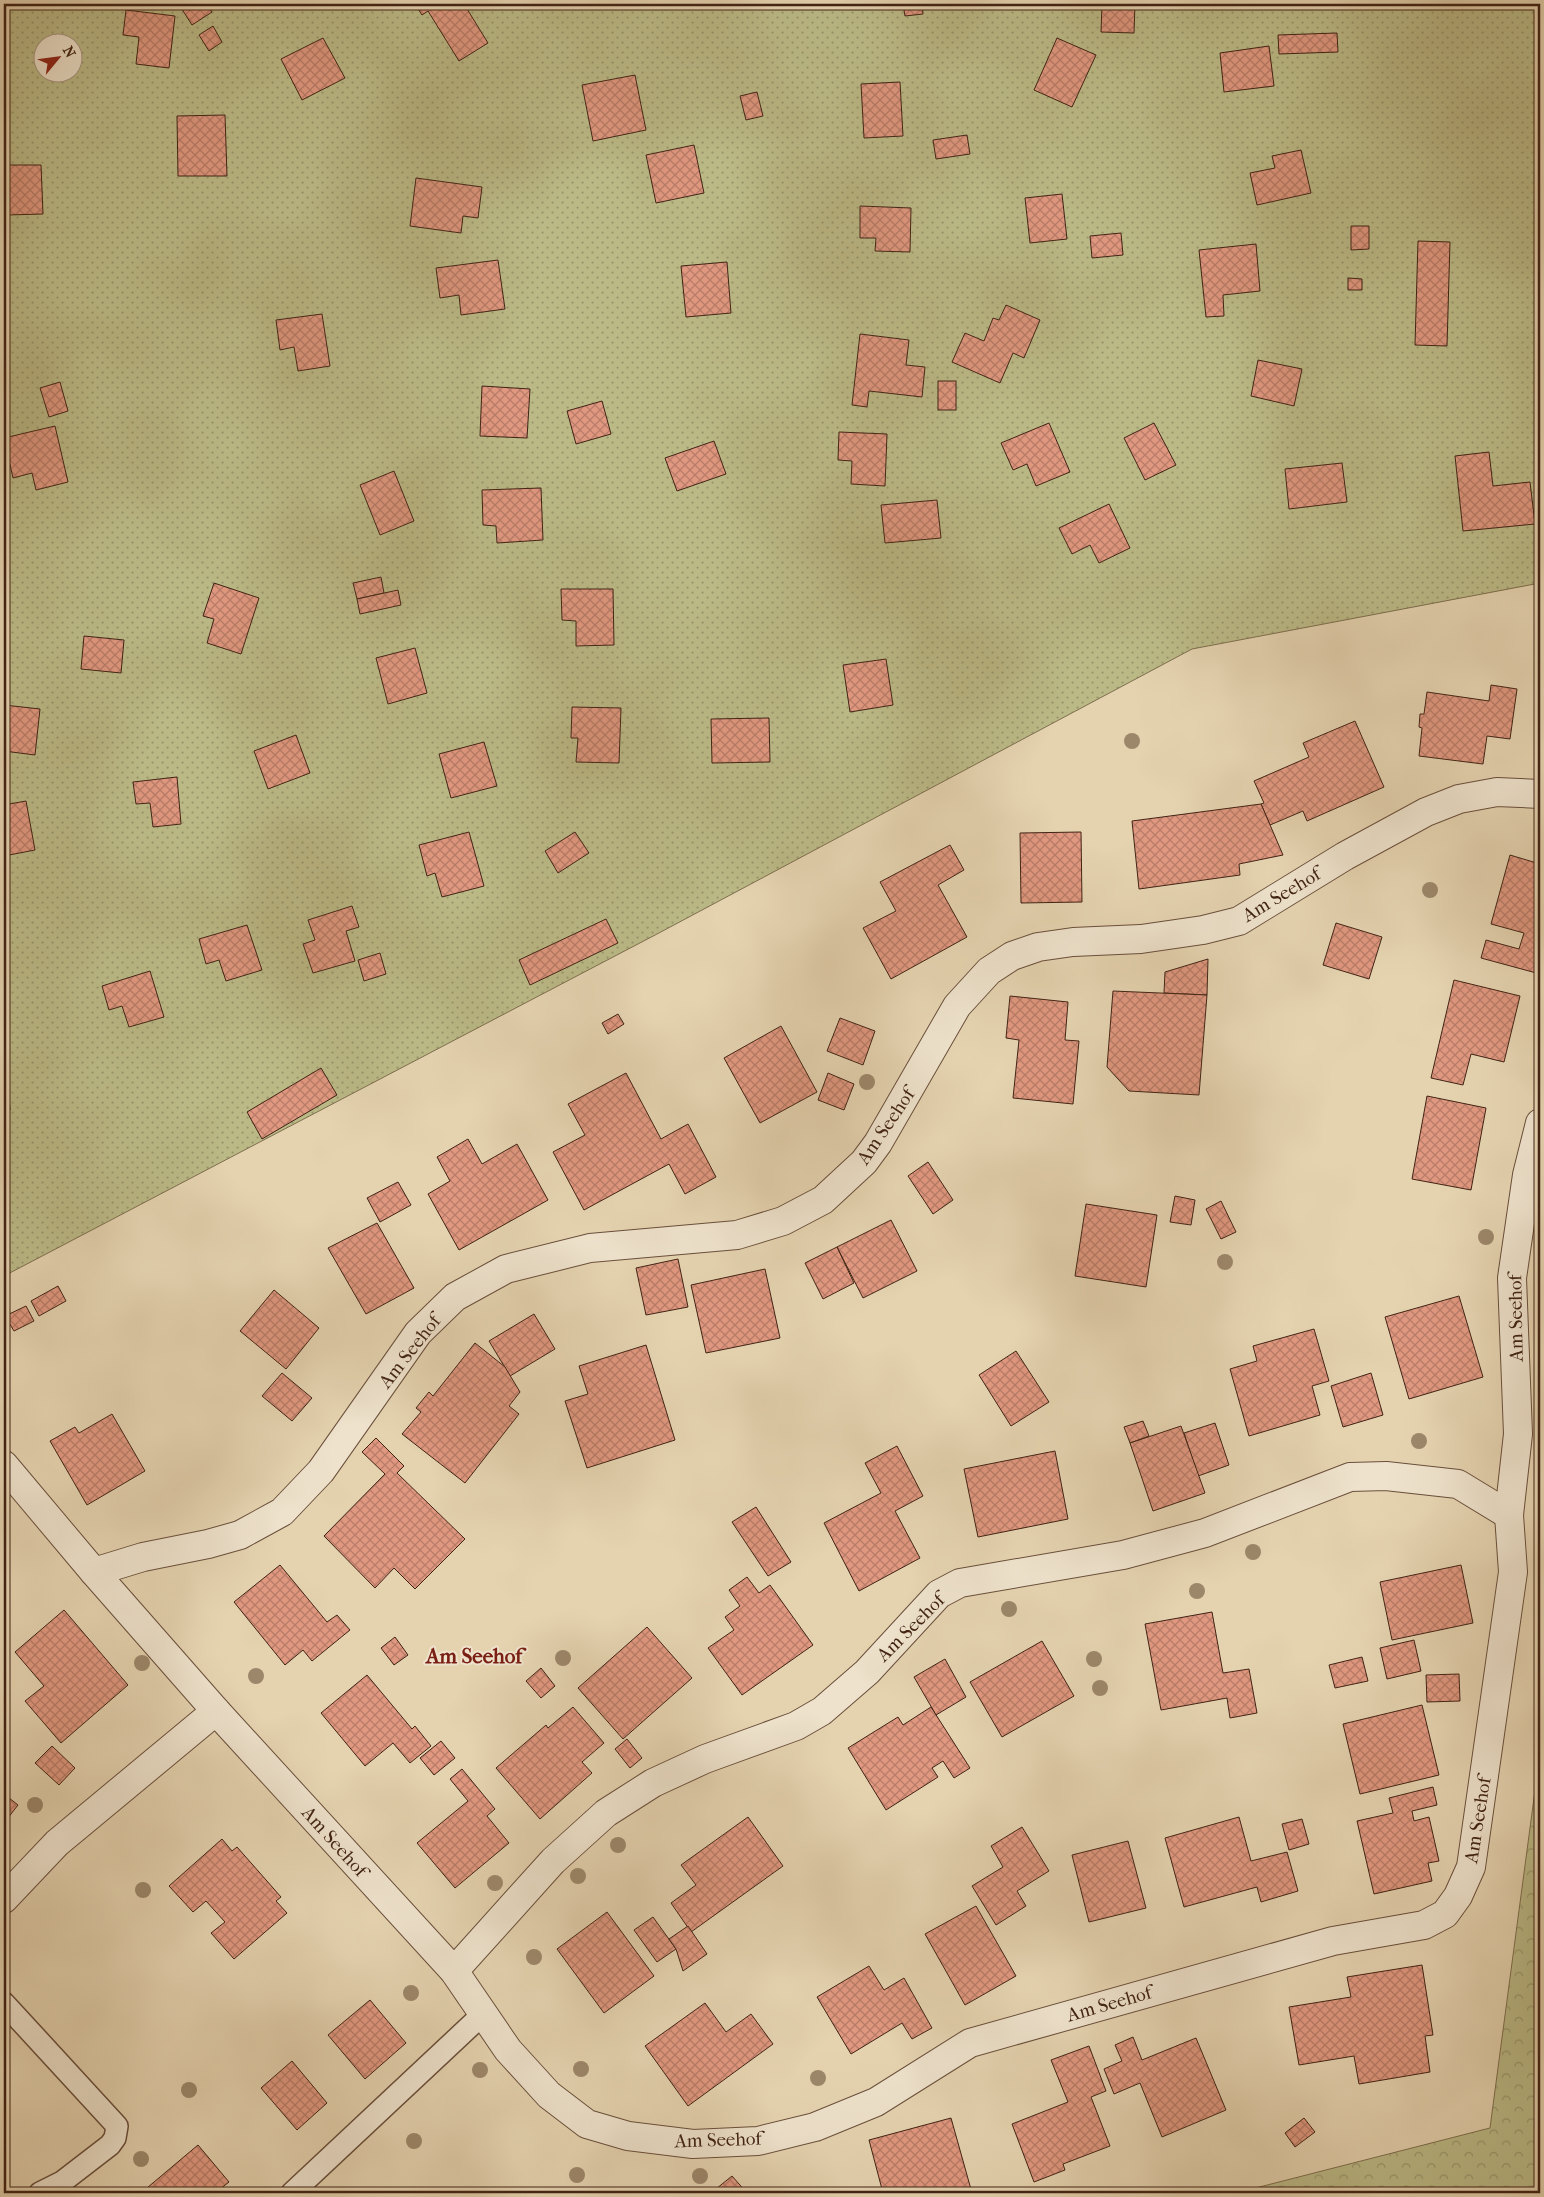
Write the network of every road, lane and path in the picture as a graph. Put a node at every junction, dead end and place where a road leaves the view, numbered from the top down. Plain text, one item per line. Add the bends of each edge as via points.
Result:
1 (1540, 794) edge
2 (1540, 1123) edge
3 (4, 1465) edge
4 (1509, 1515) junction
5 (94, 1572) junction
6 (216, 1711) junction
7 (4, 1900) edge
8 (454, 1971) junction
9 (4, 2003) edge
10 (483, 2014) junction
11 (40, 2193) edge
12 (292, 2193) edge

1 - 5 street, Am Seehof via 1497,792 1459,799 1426,812 1344,856 1239,921 1204,930 1141,939 1038,947 1012,956 989,971 957,1006 892,1122 864,1162 823,1200 783,1221 737,1235 590,1248 506,1269 455,1297 418,1333 321,1471 282,1512 240,1535 143,1557
2 - 4 street, Am Seehof via 1527,1175 1512,1278 1518,1434
3 - 5 street, Am Seehof
4 - 8 street, Am Seehof via 1458,1484 1386,1476 1350,1477 1205,1533 1123,1555 960,1583 939,1594 867,1672 822,1711 796,1726 705,1759 653,1783 606,1813 553,1861
4 - 10 street, Am Seehof via 1513,1572 1471,1866 1458,1896 1445,1914 1424,1925 1334,1940 970,2043 876,2102 815,2127 758,2141 693,2144 628,2136 587,2124 550,2095 508,2050
5 - 6 street, Am Seehof
6 - 7 street via 57,1843
6 - 8 street, Am Seehof
8 - 10 street, Am Seehof
9 - 11 lane via 116,2126 115,2138 110,2145 62,2182
10 - 12 lane

